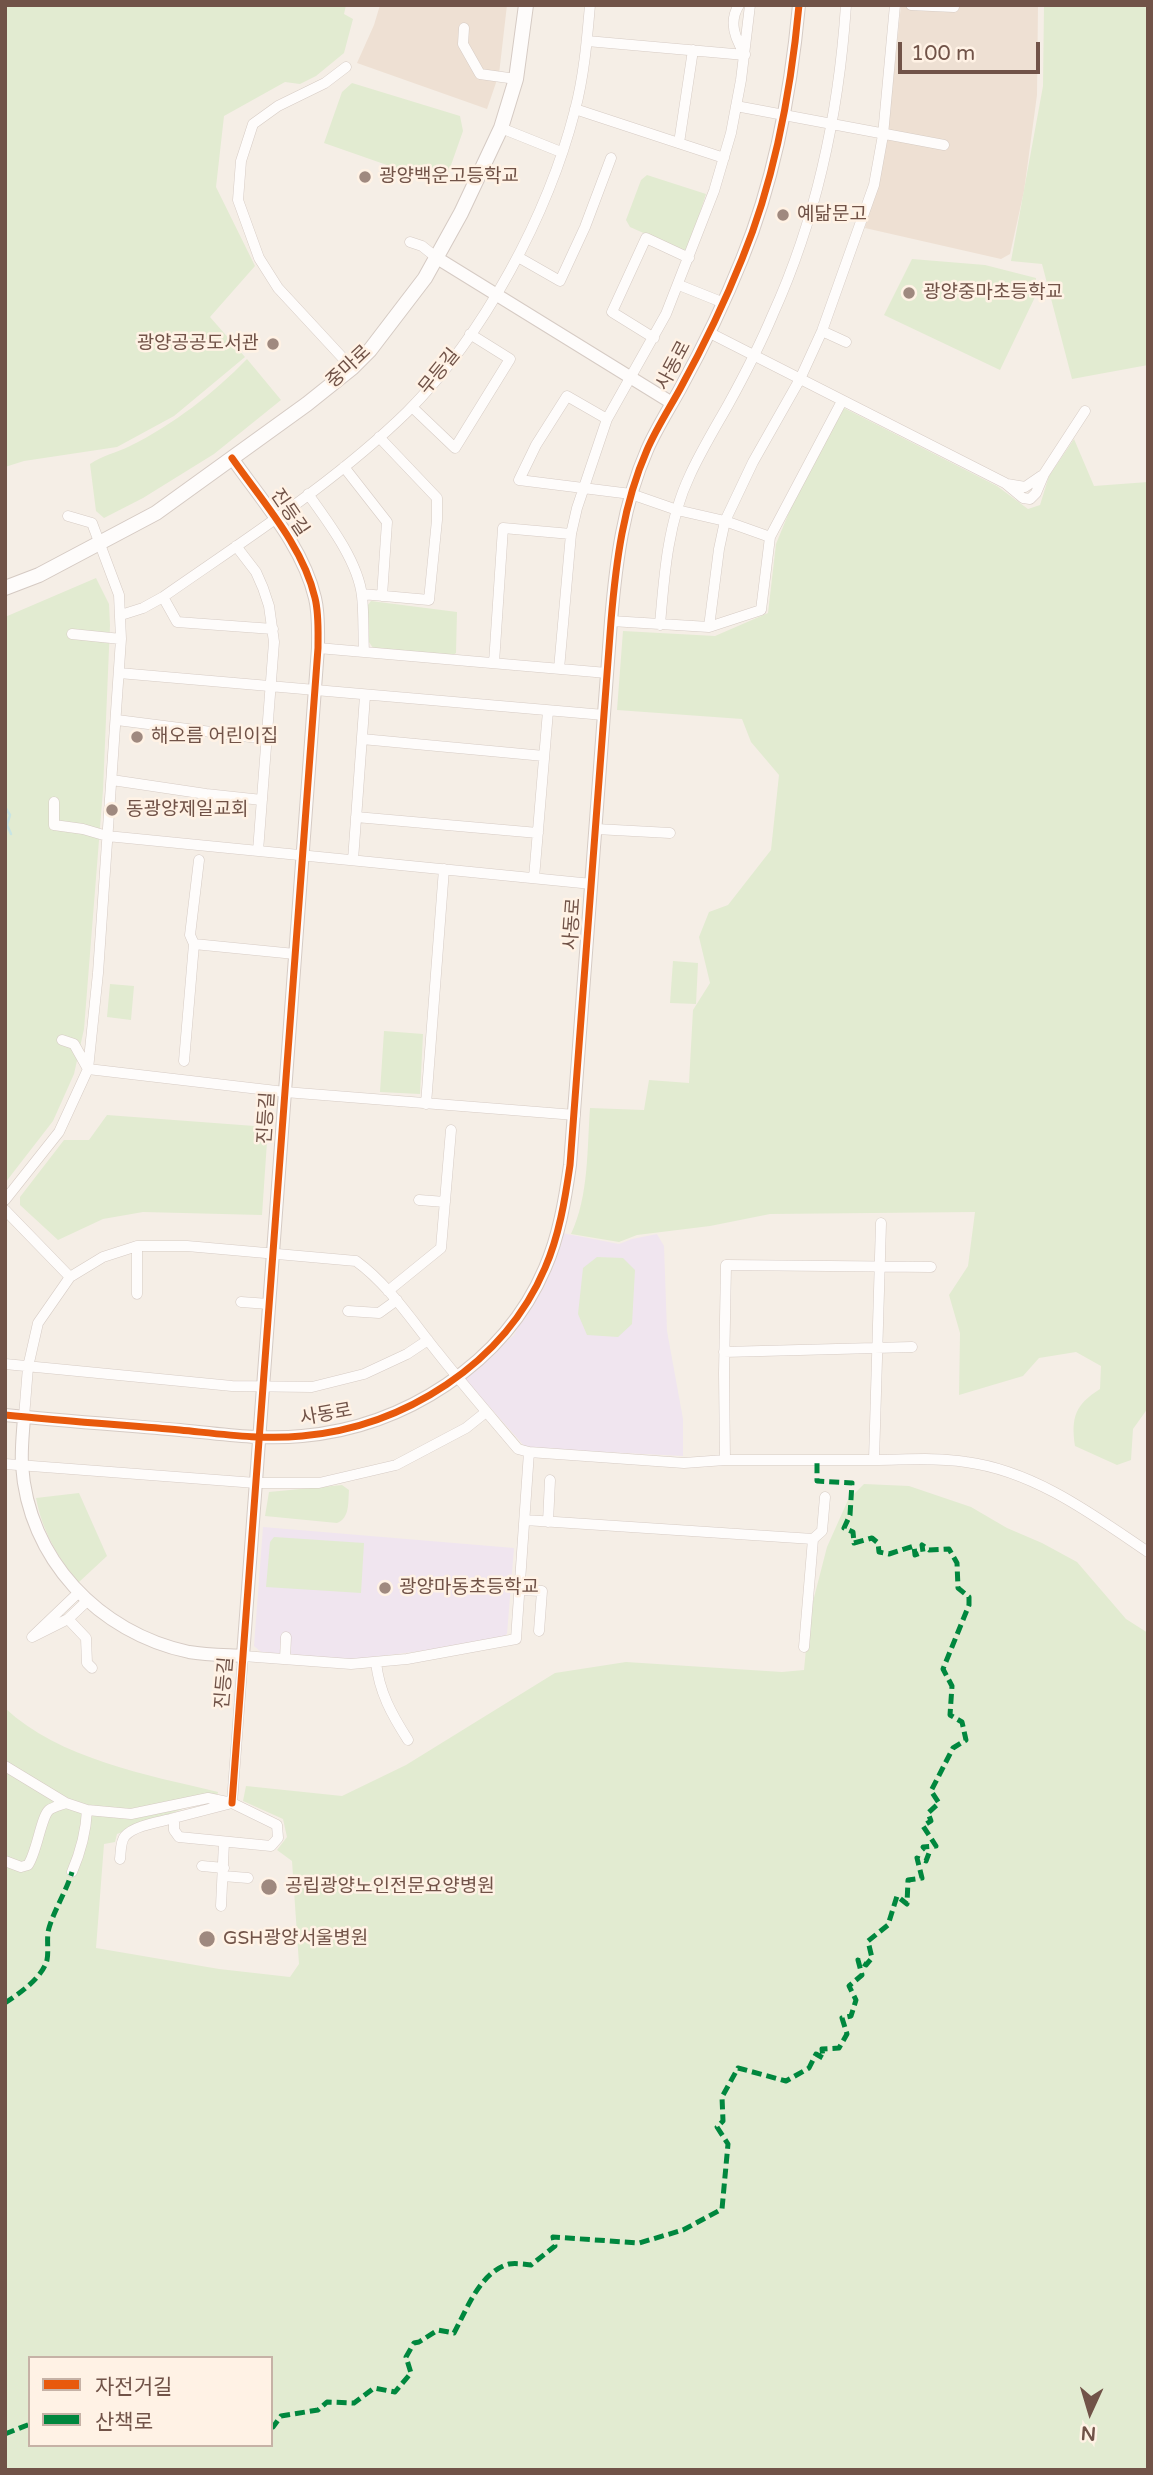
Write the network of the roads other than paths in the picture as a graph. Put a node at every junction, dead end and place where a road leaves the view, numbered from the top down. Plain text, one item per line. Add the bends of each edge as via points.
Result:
1 (526, 5) edge
2 (590, 5) edge
3 (739, 5) edge
4 (750, 5) edge
5 (799, 5) edge
6 (846, 5) edge
7 (895, 5) edge
8 (911, 5) edge
9 (954, 7) dead end
10 (464, 28) dead end
11 (587, 41) junction
12 (693, 50) junction
13 (745, 55) junction
14 (346, 67) dead end
15 (516, 79) junction
16 (736, 106) junction
17 (575, 109) junction
18 (784, 115) junction
19 (831, 125) junction
20 (500, 128) junction
21 (883, 135) junction
22 (678, 143) junction
23 (944, 145) dead end
24 (561, 152) junction
25 (611, 158) dead end
26 (724, 158) junction
27 (410, 242) dead end
28 (518, 257) junction
29 (437, 258) junction
30 (689, 258) junction
31 (680, 285) junction
32 (497, 294) junction
33 (724, 303) junction
34 (822, 331) junction
35 (710, 333) junction
36 (470, 334) junction
37 (654, 338) junction
38 (846, 342) dead end
39 (753, 355) junction
40 (352, 368) junction
41 (632, 378) junction
42 (800, 379) junction
43 (842, 401) junction
44 (672, 403) junction
45 (412, 407) junction
46 (1085, 411) dead end
47 (607, 419) junction
48 (379, 437) junction
49 (232, 458) junction
50 (344, 467) junction
51 (583, 488) junction
52 (308, 494) junction
53 (631, 494) junction
54 (677, 510) junction
55 (68, 516) dead end
56 (274, 519) junction
57 (725, 521) junction
58 (571, 534) junction
59 (770, 537) junction
60 (101, 544) junction
61 (236, 546) junction
62 (5, 588) edge
63 (362, 594) junction
64 (382, 596) junction
65 (163, 597) junction
66 (121, 615) junction
67 (611, 621) junction
68 (660, 625) junction
69 (709, 627) junction
70 (273, 629) junction
71 (72, 635) dead end
72 (121, 639) junction
73 (318, 648) junction
74 (364, 652) junction
75 (494, 663) junction
76 (559, 669) junction
77 (119, 673) junction
78 (607, 673) junction
79 (270, 687) junction
80 (315, 692) junction
81 (365, 696) junction
82 (548, 711) junction
83 (604, 715) junction
84 (117, 720) junction
85 (266, 739) junction
86 (362, 739) junction
87 (544, 756) junction
88 (112, 780) junction
89 (262, 800) junction
90 (54, 802) dead end
91 (356, 817) junction
92 (596, 829) junction
93 (538, 833) junction
94 (670, 833) dead end
95 (107, 836) junction
96 (258, 851) junction
97 (303, 855) junction
98 (199, 860) dead end
99 (353, 860) junction
100 (444, 869) junction
101 (534, 878) junction
102 (592, 884) junction
103 (194, 944) junction
104 (295, 954) junction
105 (62, 1040) dead end
106 (184, 1061) dead end
107 (88, 1069) junction
108 (285, 1092) junction
109 (426, 1104) junction
110 (575, 1115) junction
111 (451, 1130) dead end
112 (5, 1200) edge
113 (419, 1200) dead end
114 (445, 1202) junction
115 (5, 1210) edge
116 (881, 1223) dead end
117 (137, 1246) junction
118 (273, 1253) junction
119 (880, 1266) junction
120 (931, 1267) dead end
121 (70, 1277) junction
122 (388, 1291) junction
123 (136, 1294) dead end
124 (397, 1300) junction
125 (241, 1302) dead end
126 (269, 1304) junction
127 (348, 1311) dead end
128 (428, 1340) junction
129 (912, 1347) dead end
130 (877, 1348) junction
131 (724, 1352) junction
132 (5, 1364) edge
133 (28, 1367) junction
134 (458, 1378) junction
135 (263, 1387) junction
136 (486, 1412) junction
137 (5, 1415) edge
138 (24, 1417) junction
139 (260, 1437) junction
140 (529, 1452) junction
141 (725, 1460) junction
142 (874, 1460) junction
143 (5, 1464) edge
144 (22, 1465) junction
145 (550, 1480) dead end
146 (256, 1483) junction
147 (825, 1497) dead end
148 (525, 1520) junction
149 (548, 1522) junction
150 (813, 1539) junction
151 (1148, 1552) edge
152 (520, 1590) junction
153 (83, 1597) junction
154 (68, 1619) junction
155 (539, 1632) dead end
156 (286, 1637) dead end
157 (804, 1647) dead end
158 (243, 1656) junction
159 (285, 1659) junction
160 (376, 1662) junction
161 (92, 1668) dead end
162 (408, 1740) dead end
163 (5, 1766) edge
164 (66, 1803) junction
165 (232, 1803) junction
166 (87, 1810) junction
167 (174, 1818) junction
168 (224, 1842) junction
169 (120, 1859) dead end
170 (5, 1861) edge
171 (202, 1866) dead end
172 (72, 1872) dead end
173 (223, 1872) junction
174 (248, 1878) dead end
175 (221, 1906) dead end

1 - 15 main road, 중마로
2 - 11 street, 무등길
3 - 13 street via 733,36
4 - 13 street
5 - 18 street, 사동로
6 - 19 street
7 - 21 street
8 - 9 street
10 - 15 street via 463,44 480,74
11 - 12 street
11 - 17 street, 무등길
12 - 13 street
12 - 22 street
13 - 16 street
14 - 40 street via 253,124 241,161 238,201 259,258 278,288
15 - 20 main road, 중마로
16 - 18 street
16 - 26 street
17 - 22 street
17 - 24 street, 무등길
18 - 19 street
18 - 33 street, 사동로 via 761,204
19 - 21 street
19 - 39 street via 802,239
20 - 24 street
20 - 29 main road, 중마로
21 - 23 street
21 - 34 street via 874,185
22 - 26 street
24 - 28 street, 무등길
25 - 28 street via 560,281
26 - 30 street
27 - 29 street
28 - 32 street, 무등길
29 - 32 street
29 - 40 main road, 중마로 via 400,312
30 - 31 street
30 - 37 street via 646,238 612,312
31 - 33 street
31 - 37 street
32 - 36 street, 무등길
32 - 41 street
33 - 35 street, 사동로
34 - 38 street
34 - 42 street
35 - 39 street
35 - 44 street, 사동로
36 - 45 street, 무등길
36 - 45 street via 510,359 455,448
37 - 41 street
39 - 42 street
39 - 54 street via 690,475
40 - 49 main road, 중마로
41 - 44 street
41 - 47 street
42 - 43 street
42 - 57 street
43 - 46 street via 1005,483 1023,499 1037,493 1044,474
43 - 59 street
44 - 53 street, 사동로
45 - 48 street, 무등길
47 - 51 street
47 - 51 street via 567,396 519,480
48 - 50 street, 무등길
48 - 64 street via 437,498 429,600
49 - 56 street, 진등길
49 - 60 main road, 중마로 via 156,513
50 - 52 street, 무등길
50 - 64 street via 387,522
51 - 53 street
51 - 58 street
52 - 56 street, 무등길
52 - 63 street via 333,528
53 - 54 street
53 - 67 street, 사동로 via 622,525
54 - 57 street
54 - 68 street
55 - 60 street via 92,523
56 - 61 street, 무등길
56 - 73 street, 진등길 via 307,574 315,599
57 - 59 street
57 - 69 street
58 - 75 street via 503,528
58 - 76 street
59 - 69 street via 761,610
60 - 62 main road, 중마로
60 - 66 street
61 - 65 street, 무등길
61 - 70 street via 264,588
63 - 64 street
63 - 74 street
65 - 66 street, 무등길
65 - 70 street via 177,622
66 - 72 street
67 - 68 street
67 - 78 street, 사동로
68 - 69 street
70 - 79 street
71 - 72 street
72 - 77 street
73 - 74 street
73 - 80 street, 진등길
74 - 75 street
75 - 76 street
76 - 78 street
77 - 79 street
77 - 84 street
78 - 83 street, 사동로
79 - 80 street
79 - 85 street
80 - 81 street
80 - 97 street, 진등길
81 - 82 street
81 - 86 street
82 - 83 street
82 - 87 street
83 - 92 street, 사동로
84 - 85 street
84 - 88 street
85 - 89 street
86 - 87 street
86 - 91 street
87 - 93 street
88 - 89 street
88 - 95 street
89 - 96 street
90 - 95 street via 54,825
91 - 93 street
91 - 99 street
92 - 94 street
92 - 102 street, 사동로
93 - 101 street
95 - 96 street
95 - 107 street
96 - 97 street
97 - 99 street
97 - 104 street, 진등길
98 - 103 street via 190,935
99 - 100 street
100 - 101 street
100 - 109 street
101 - 102 street
102 - 110 street, 사동로
103 - 104 street
103 - 106 street
104 - 108 street, 진등길
105 - 107 street via 74,1044
107 - 108 street
107 - 112 street via 59,1132
108 - 109 street
108 - 118 street, 진등길
109 - 110 street
110 - 134 street, 사동로 via 565,1197 545,1267 505,1334
111 - 114 street
113 - 114 street
114 - 122 street via 441,1248
115 - 121 street
116 - 119 street
117 - 118 street
117 - 121 street via 103,1256
117 - 123 street
118 - 122 street via 356,1261
118 - 126 street, 진등길
119 - 120 street
119 - 130 street
119 - 131 street via 726,1265
121 - 133 street via 38,1323
122 - 124 street
124 - 127 street via 379,1313
124 - 128 street
125 - 126 street
126 - 135 street, 진등길
128 - 134 street
128 - 135 street via 364,1374 312,1387
129 - 130 street
130 - 131 street
130 - 142 street
131 - 141 street
132 - 133 street
133 - 135 street
133 - 138 street
134 - 136 street
134 - 139 street, 사동로 via 373,1422 329,1433
135 - 139 street, 진등길
136 - 140 street via 517,1449
136 - 146 street via 466,1428 396,1465 319,1483
137 - 138 street, 사동로
138 - 139 street, 사동로
138 - 144 street
139 - 146 street, 진등길
140 - 141 street via 684,1463
140 - 148 street
141 - 142 street
142 - 151 street via 964,1461 1027,1478
143 - 144 street
144 - 146 street
144 - 153 street via 37,1531 49,1555
145 - 149 street
146 - 158 street, 진등길
147 - 150 street via 822,1531
148 - 149 street
148 - 152 street
149 - 150 street
150 - 157 street
152 - 155 street via 542,1591
152 - 160 street via 516,1639
153 - 154 street
153 - 154 street via 32,1637
153 - 158 street via 111,1621 161,1644 191,1652
154 - 161 street via 86,1638 87,1664
156 - 159 street
158 - 159 street
158 - 165 street, 진등길
159 - 160 street
160 - 162 street via 388,1707
163 - 164 street
164 - 166 street
164 - 170 street via 49,1810 28,1866
165 - 166 street via 208,1798 131,1814
165 - 167 street
165 - 168 street via 277,1825 278,1838 271,1846
166 - 172 street via 87,1828
167 - 168 street via 179,1838
167 - 169 street via 125,1836
168 - 173 street
171 - 173 street
173 - 174 street
173 - 175 street

